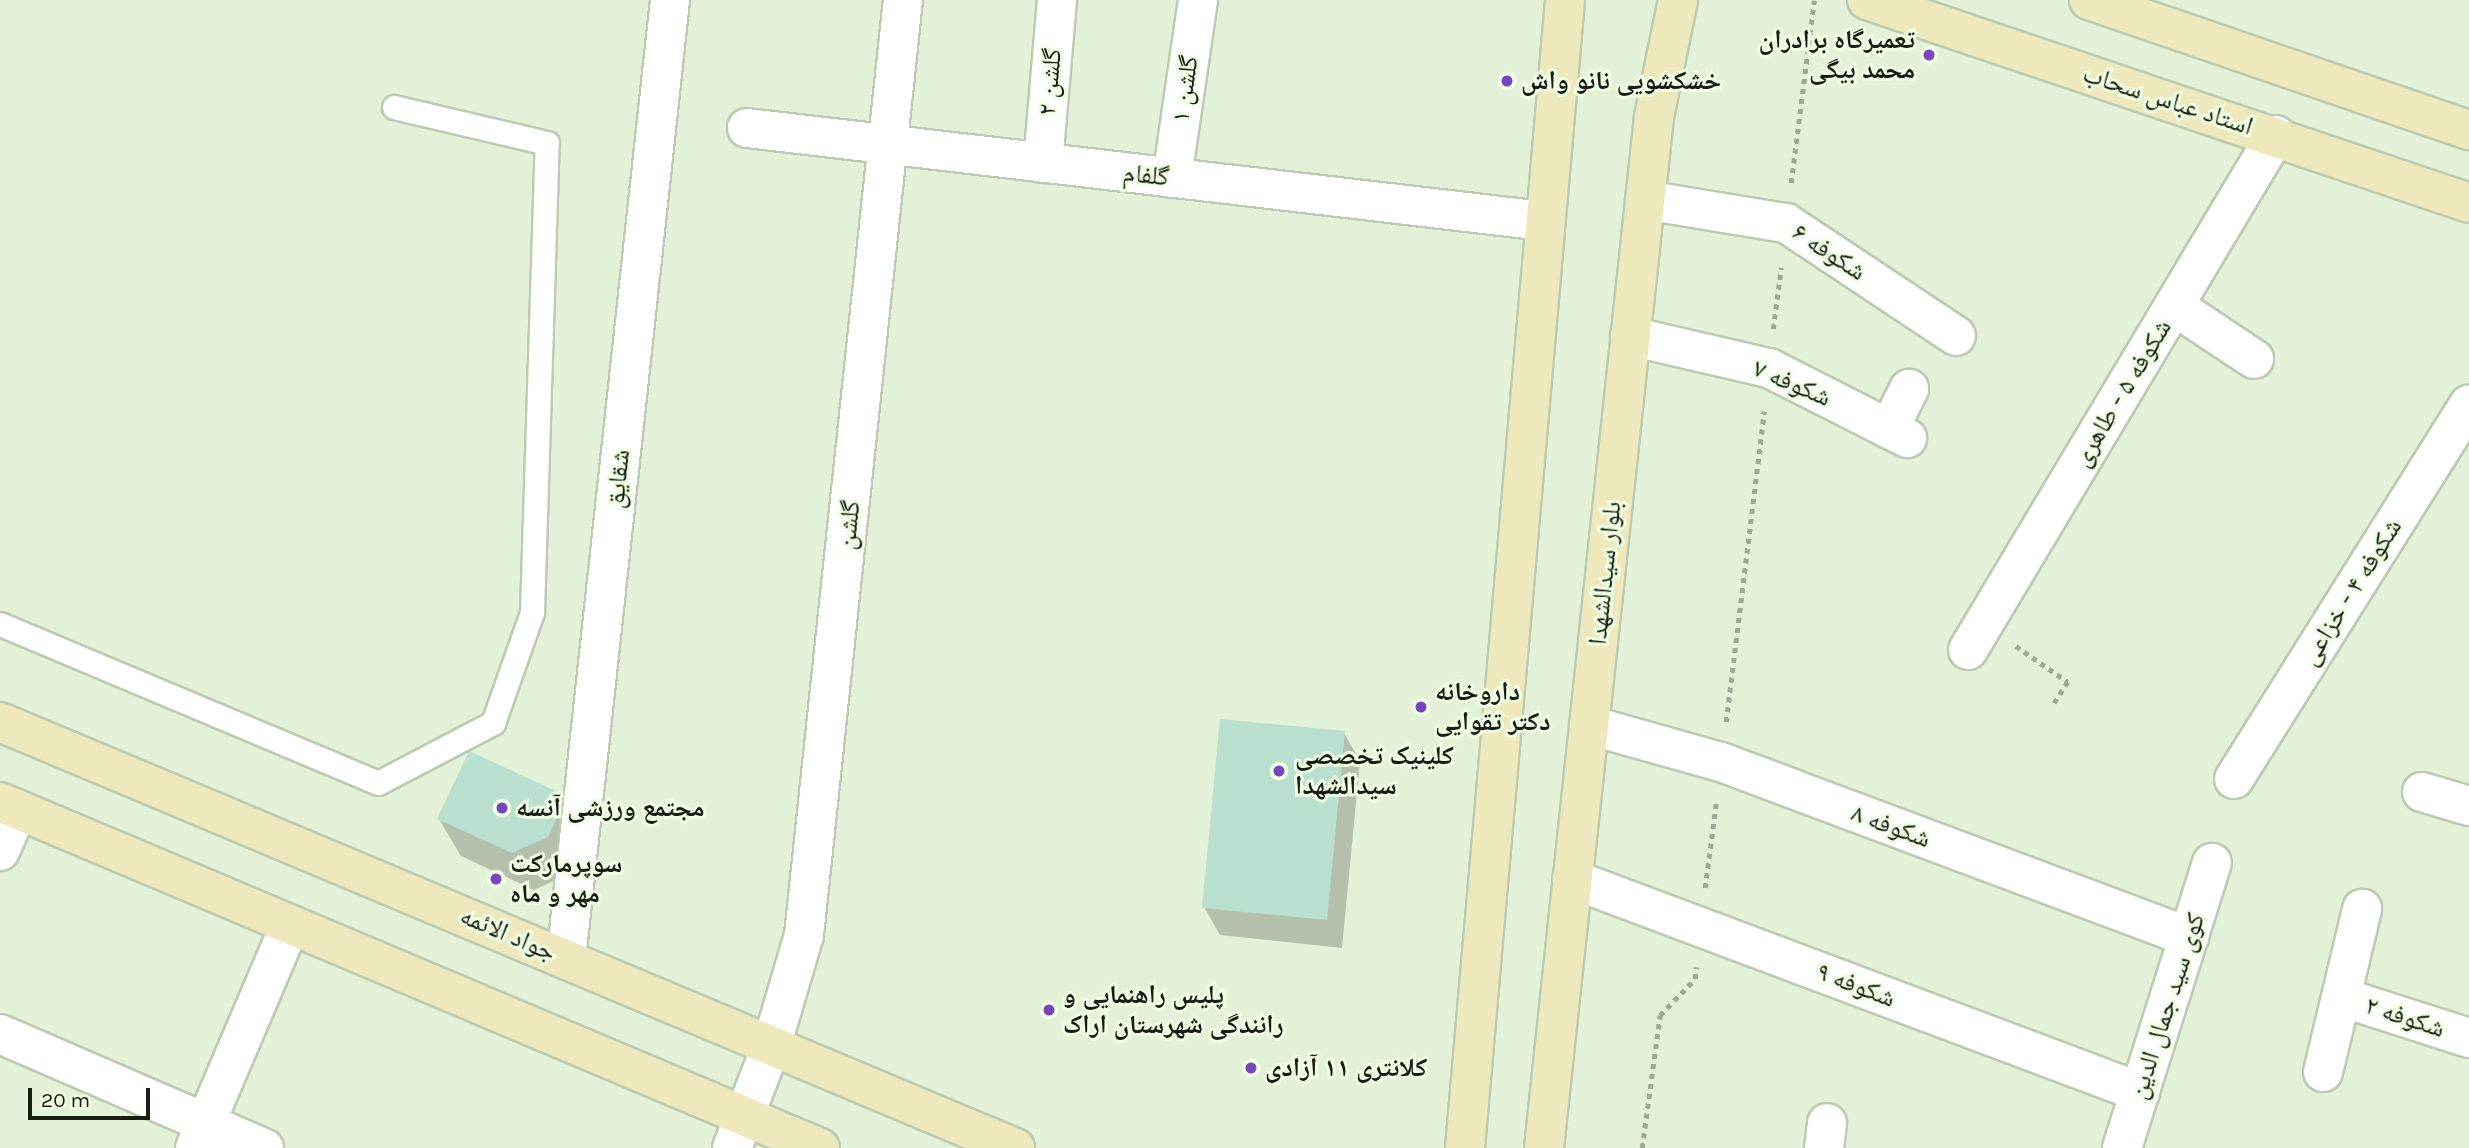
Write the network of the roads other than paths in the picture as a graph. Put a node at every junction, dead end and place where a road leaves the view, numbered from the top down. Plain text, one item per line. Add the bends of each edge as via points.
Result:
1 (670, 0) edge
2 (903, 0) edge
3 (1057, 0) edge
4 (1198, 0) edge
5 (1565, 0) edge
6 (1678, 0) edge
7 (1867, 0) edge
8 (2089, 0) edge
9 (394, 107) dead end
10 (747, 128) dead end
11 (2469, 130) edge
12 (2276, 135) junction
13 (890, 145) junction
14 (1043, 163) junction
15 (1172, 178) junction
16 (1645, 200) junction
17 (2469, 203) edge
18 (1544, 221) junction
19 (2174, 306) junction
20 (1630, 336) junction
21 (1956, 336) dead end
22 (2254, 359) dead end
23 (1909, 389) dead end
24 (2469, 405) edge
25 (0, 624) edge
26 (1976, 637) road end
27 (0, 722) edge
28 (1589, 725) junction
29 (2234, 779) dead end
30 (2422, 792) dead end
31 (9, 806) edge
32 (2469, 806) edge
33 (0, 852) edge
34 (2212, 863) dead end
35 (1572, 879) junction
36 (2362, 909) dead end
37 (290, 925) junction
38 (2189, 937) junction
39 (566, 959) junction
40 (2341, 997) junction
41 (0, 1034) edge
42 (2469, 1038) edge
43 (771, 1046) junction
44 (1472, 1066) junction
45 (2323, 1072) dead end
46 (2140, 1092) junction
47 (738, 1132) edge
48 (201, 1135) edge
49 (264, 1148) edge
50 (820, 1148) edge
51 (1015, 1148) edge
52 (1439, 1148) edge
53 (1465, 1148) edge
54 (1544, 1148) edge
55 (2122, 1148) edge

1 - 39 street, شقایق
2 - 13 street, گلشن
3 - 14 street, گلشن ۲
4 - 15 street, گلشن ۱
5 - 18 main road
6 - 16 main road, بلوار سیدالشهدا via 1654,117
7 - 12 main road, استاد عباس سحاب
8 - 11 main road
9 - 25 lane via 547,143 532,612 493,723 378,783
10 - 13 street, گلفام
12 - 17 main road, استاد عباس سحاب
12 - 19 street, شکوفه ۵ - طاهری
13 - 14 street, گلفام
13 - 43 street, گلشن via 804,935
14 - 15 street, گلفام
15 - 18 street, گلفام
16 - 20 main road, بلوار سیدالشهدا
16 - 21 street, شکوفه ۶ via 1786,223
18 - 44 main road
19 - 22 street
19 - 26 street, شکوفه ۵ - طاهری
20 - 23 street, شکوفه ۷ via 1769,368 1898,433
20 - 28 main road, بلوار سیدالشهدا
24 - 29 street, شکوفه ۴ - خزاعی
27 - 39 main road, جواد الائمه
28 - 35 main road, بلوار سیدالشهدا
28 - 38 street, شکوفه ۸ via 1721,762
30 - 32 street
31 - 33 street
31 - 37 main road
34 - 38 street, کوی سید جمال الدین
35 - 46 street, شکوفه ۹
35 - 54 main road, بلوار سیدالشهدا
36 - 40 street
37 - 47 main road
37 - 48 street
38 - 46 street, کوی سید جمال الدین
39 - 43 main road, جواد الائمه
40 - 42 street, شکوفه ۲
40 - 45 street
41 - 48 street
43 - 47 street, گلشن
43 - 51 main road, جواد الائمه
44 - 52 main road
44 - 53 main road
46 - 55 street, کوی سید جمال الدین
47 - 50 main road
48 - 49 street

